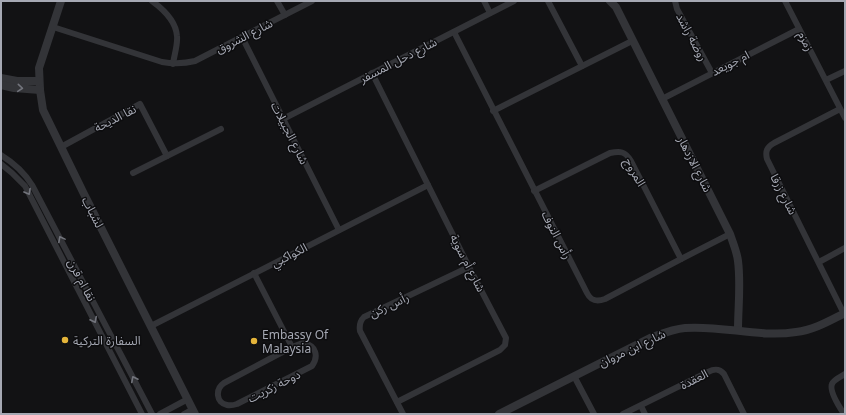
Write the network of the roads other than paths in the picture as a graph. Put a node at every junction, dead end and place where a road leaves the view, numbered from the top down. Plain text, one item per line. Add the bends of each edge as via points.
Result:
1 (60, 1) edge
2 (152, 1) edge
3 (277, 1) edge
4 (312, 1) edge
5 (484, 1) edge
6 (514, 1) edge
7 (548, 1) edge
8 (610, 1) edge
9 (675, 1) edge
10 (785, 1) edge
11 (616, 4) edge
12 (490, 13) junction
13 (285, 15) junction
14 (53, 27) junction
15 (799, 29) junction
16 (454, 32) junction
17 (242, 37) junction
18 (632, 41) junction
19 (173, 64) junction
20 (582, 66) junction
21 (845, 71) edge
22 (372, 73) junction
23 (712, 73) junction
24 (1, 78) edge
25 (826, 80) junction
26 (39, 81) junction
27 (1, 85) edge
28 (40, 90) junction
29 (662, 99) junction
30 (840, 109) junction
31 (493, 111) junction
32 (283, 118) junction
33 (845, 118) edge
34 (221, 129) dead end
35 (61, 147) junction
36 (1, 155) edge
37 (167, 156) junction
38 (1, 164) edge
39 (133, 173) dead end
40 (428, 185) junction
41 (534, 191) junction
42 (339, 230) junction
43 (730, 234) junction
44 (845, 248) edge
45 (681, 259) junction
46 (819, 262) junction
47 (469, 267) junction
48 (254, 273) junction
49 (845, 313) edge
50 (151, 326) junction
51 (738, 330) junction
52 (292, 347) junction
53 (845, 374) edge
54 (574, 376) junction
55 (188, 400) junction
56 (397, 402) junction
57 (641, 406) junction
58 (194, 412) edge
59 (142, 414) edge
60 (152, 414) edge
61 (160, 414) edge
62 (184, 414) edge
63 (403, 414) edge
64 (499, 414) edge
65 (594, 414) edge
66 (623, 414) edge
67 (645, 414) edge
68 (744, 414) edge
69 (844, 414) edge

1 - 14 street, لشباب
2 - 19 street via 168,15 176,32
3 - 13 street
4 - 13 street, شارع الشروق
5 - 12 street
6 - 12 street, شارع دحل المسفر
7 - 20 street
8 - 11 street, شارع الازدهار
9 - 23 street, روضة راشد
10 - 15 street, زمزم
11 - 18 street, شارع الازدهار
12 - 16 street, شارع دحل المسفر
13 - 17 street, شارع الشروق
14 - 19 street, شارع الشروق
14 - 26 street, لشباب via 39,68
15 - 23 street, ام جويعد
15 - 25 street, زمزم
16 - 22 street, شارع دحل المسفر
16 - 31 street, رأس النوف
17 - 19 street, شارع الشروق via 195,61
17 - 32 street, شارع الجبيلات
18 - 20 street
18 - 29 street, شارع الازدهار
20 - 31 street
21 - 25 street
22 - 32 street, شارع دحل المسفر
22 - 40 street, شارع أم سوية
23 - 29 street, ام جويعد
24 - 26 street
25 - 30 street, زمزم
26 - 28 street, لشباب
27 -> 28 street
28 - 35 street, لشباب via 43,110
29 - 43 street, شارع الازدهار
30 - 33 street, زمزم
30 - 46 street, شارع زرقا via 769,146 766,154 766,159
31 - 41 street, رأس النوف
32 - 42 street, شارع الجبيلات
34 - 37 street
35 - 37 street, نقا الديحة via 140,104
35 - 50 street, لشباب
60 -> 36 street, نقا ام قرن via 32,185 13,163
37 - 39 street
38 -> 59 street, نقا ام قرن via 25,186
40 - 42 street, الكواكبي
40 - 47 street, شارع أم سوية
41 - 45 street, المروج via 610,153 622,152 631,161
41 - 45 street, رأس النوف via 587,293 596,301 605,299
42 - 48 street, الكواكبي
43 - 45 street, رأس النوف
43 - 51 street, شارع الازدهار via 736,250 740,279
44 - 46 street
46 - 49 street, شارع زرقا
47 - 56 street, شارع أم سوية via 506,336 505,345 495,353
47 - 56 street, رأس ركن via 361,320 360,331
48 - 50 street, الكواكبي
48 - 52 street
49 - 51 street, شارع ابن مروان via 823,325 795,332 775,334
50 - 55 street, لشباب
51 - 54 street, شارع ابن مروان via 685,328 668,331
52 - 52 street, دوحة زكريت via 221,385 217,394 219,399 223,404 237,404 312,366 316,355 311,346 300,344
53 - 69 street via 834,380 831,388
54 - 64 street, شارع ابن مروان
54 - 65 street
55 - 58 street, لشباب
55 - 61 street
56 - 63 street, رأس ركن
57 - 66 street, العقدة
57 - 67 street
57 - 68 street, العقدة via 717,369 724,374
58 - 62 street

